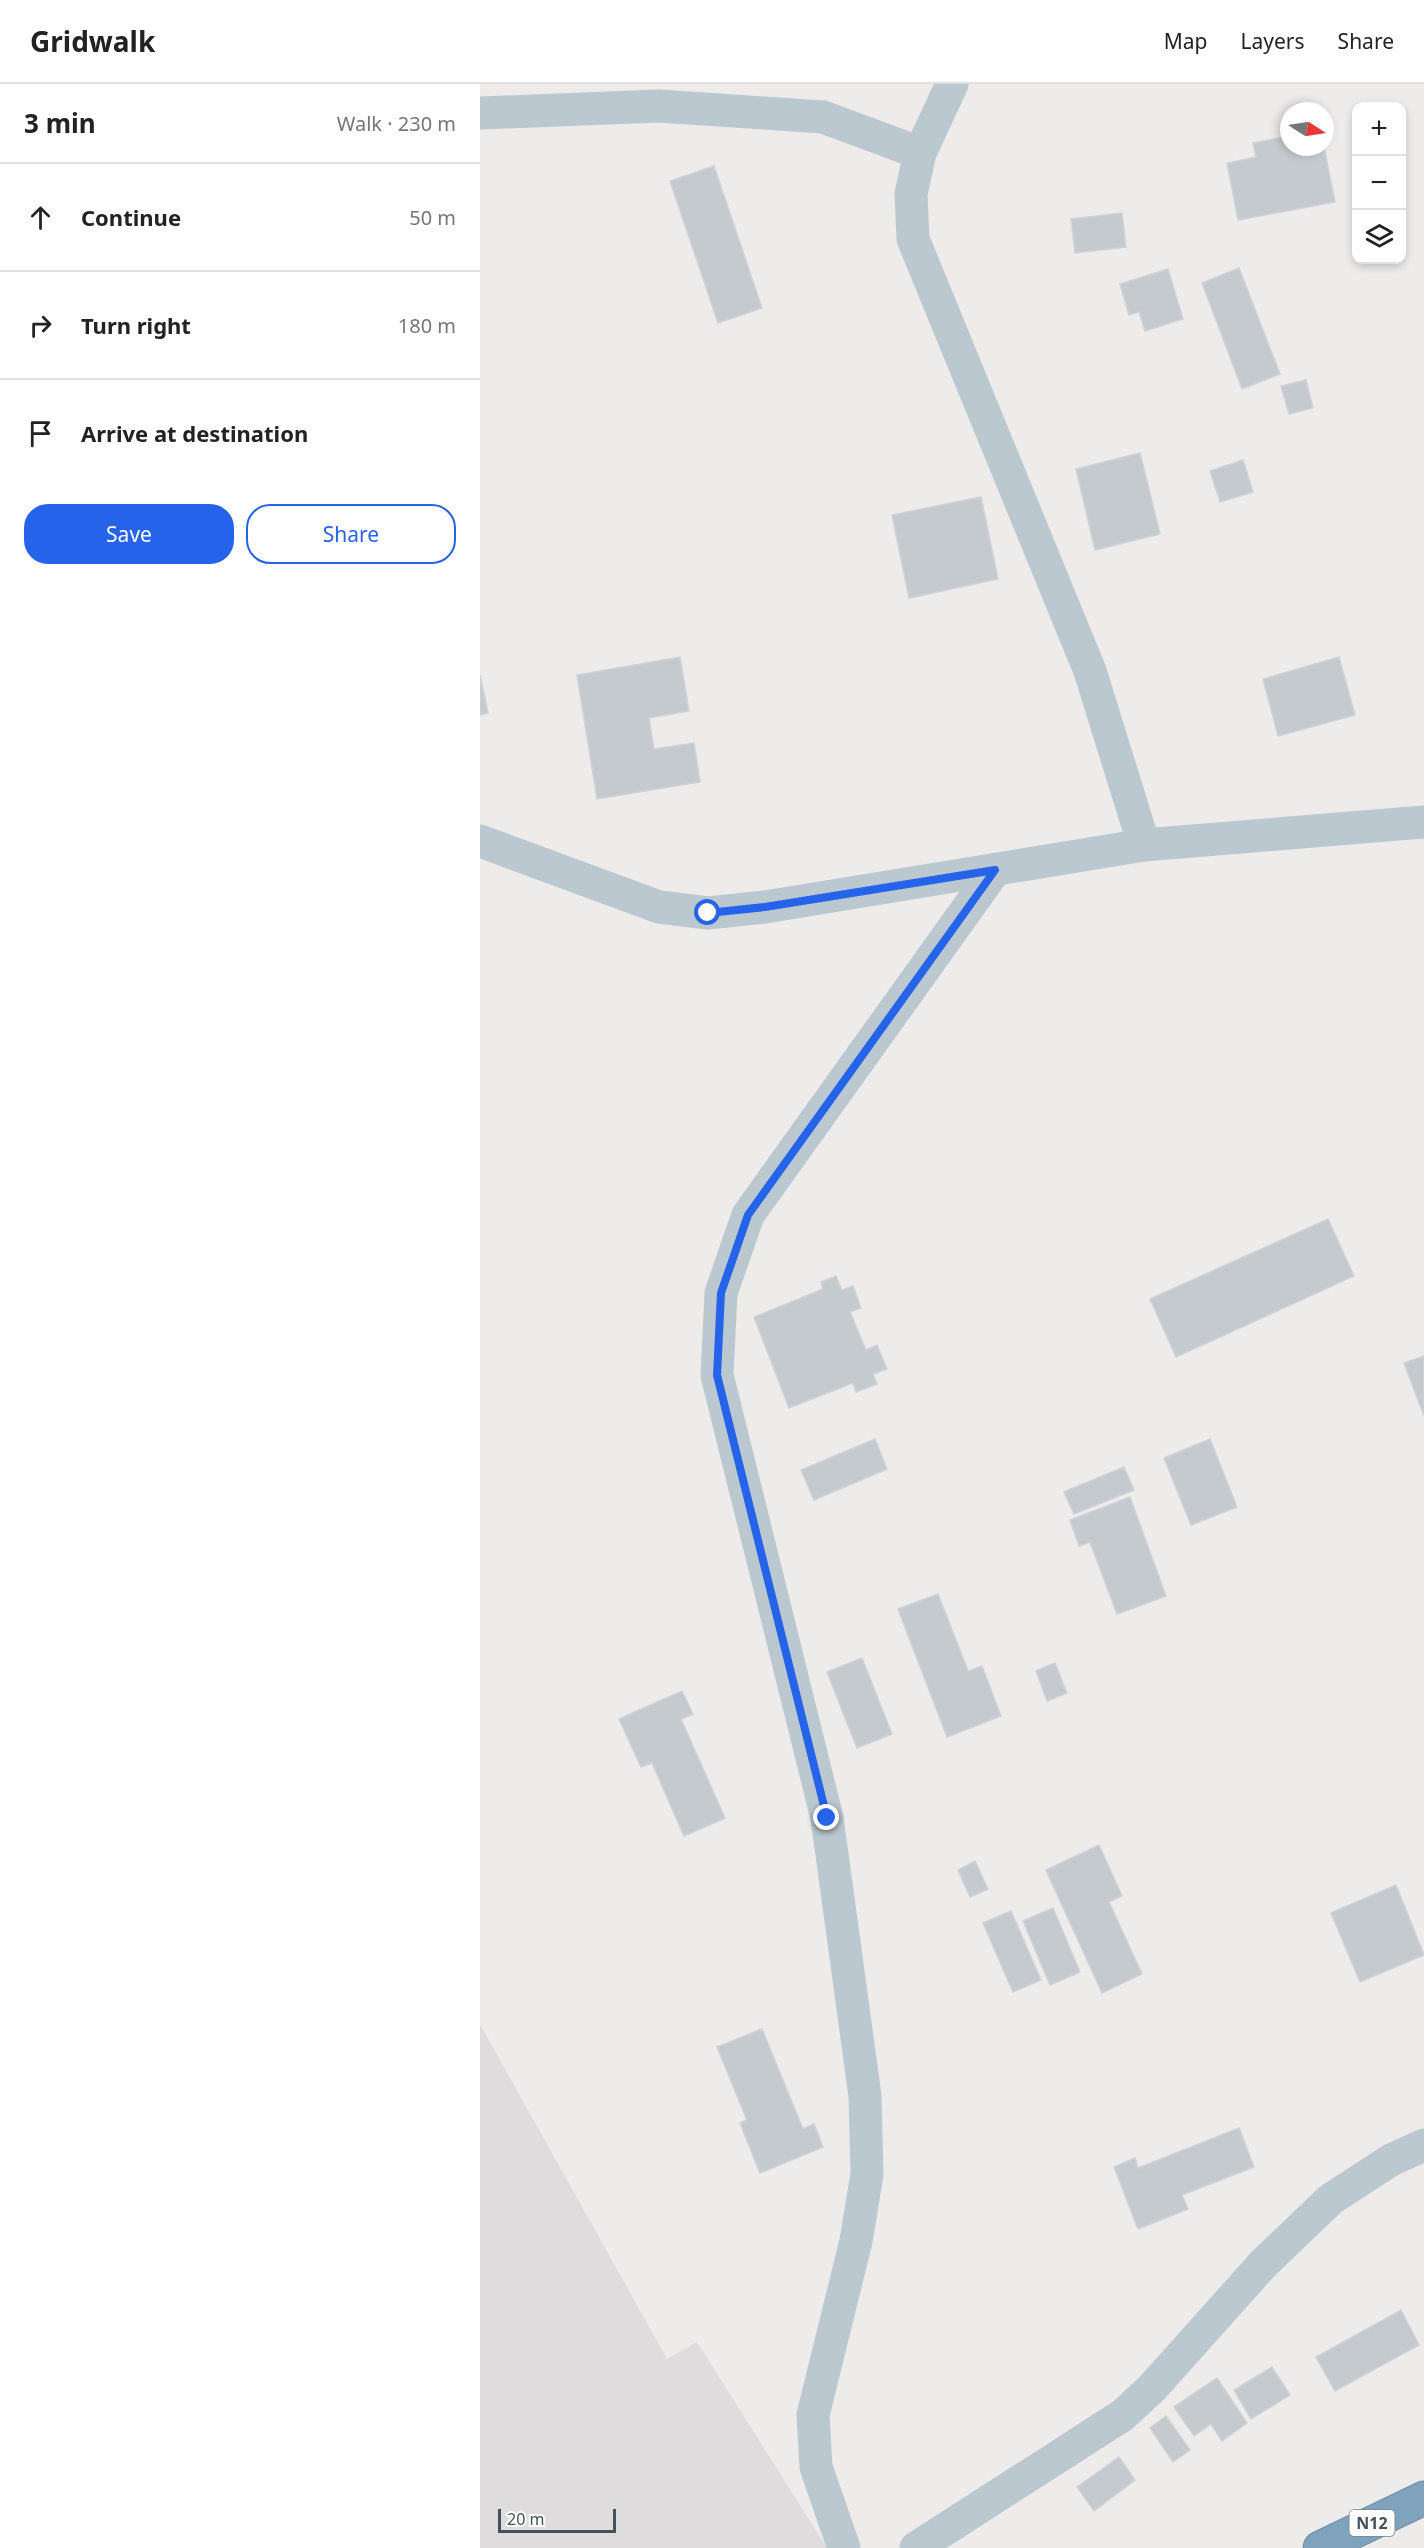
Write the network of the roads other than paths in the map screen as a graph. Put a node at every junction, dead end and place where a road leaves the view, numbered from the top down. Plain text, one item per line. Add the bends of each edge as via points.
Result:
1 (952, 84) edge
2 (480, 113) edge
3 (920, 153) junction
4 (1424, 822) edge
5 (480, 842) edge
6 (1144, 845) junction
7 (995, 870) junction
8 (1424, 2145) edge
9 (1424, 2498) edge
10 (844, 2548) edge
11 (916, 2548) edge
12 (1320, 2548) edge

1 - 3 street
2 - 3 street via 659,106 823,117
3 - 6 street via 911,194 913,239 1090,671
4 - 6 street
5 - 7 street via 659,907 708,913
6 - 7 street
7 - 10 street via 748,1215 721,1293 717,1375 827,1818 865,2096 867,2174 856,2241 813,2415 816,2467
8 - 11 street via 1391,2160 1331,2199 1263,2264 1123,2415
9 - 12 highway, N12

